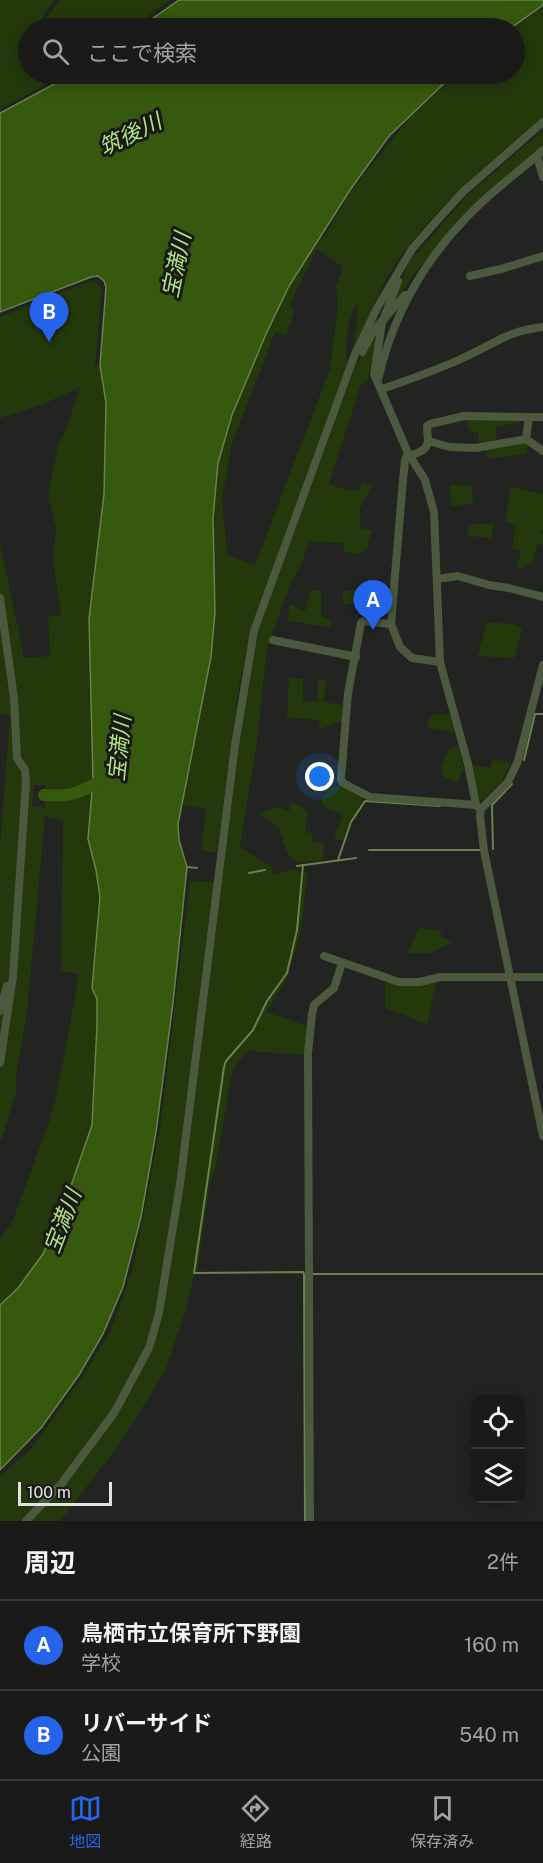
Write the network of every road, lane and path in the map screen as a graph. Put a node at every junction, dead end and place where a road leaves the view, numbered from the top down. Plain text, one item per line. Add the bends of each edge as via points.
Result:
1 (543, 122) edge
2 (540, 153) edge
3 (543, 177) edge
4 (543, 256) edge
5 (401, 266) junction
6 (470, 276) dead end
7 (416, 281) junction
8 (382, 323) junction
9 (543, 327) edge
10 (353, 361) junction
11 (378, 380) junction
12 (382, 389) junction
13 (529, 417) junction
14 (543, 417) edge
15 (526, 439) junction
16 (428, 441) junction
17 (543, 451) edge
18 (409, 454) junction
19 (437, 579) junction
20 (543, 597) edge
21 (0, 598) edge
22 (391, 624) junction
23 (273, 640) dead end
24 (356, 657) junction
25 (440, 662) junction
26 (543, 665) edge
27 (478, 807) junction
28 (324, 956) dead end
29 (342, 963) junction
30 (13, 976) junction
31 (511, 977) junction
32 (543, 977) edge
33 (0, 1011) edge
34 (0, 1063) edge
35 (543, 1136) edge
36 (26, 1521) edge
37 (310, 1521) edge

1 - 5 street via 464,191
2 - 3 street
2 - 7 street via 467,216
4 - 6 street
5 - 8 street
5 - 10 street
7 - 8 street
7 - 11 street via 389,339
8 - 10 street
8 - 11 street via 374,374
9 - 12 street via 496,339 467,357
10 - 36 street via 254,631 249,655 180,1184 155,1330 114,1413 62,1483
11 - 12 street
12 - 18 street
13 - 14 street
13 - 15 street
13 - 16 street via 455,417 427,426
15 - 16 street via 477,448
15 - 17 street
16 - 18 street via 424,450
18 - 19 street via 425,480 434,512
18 - 22 street via 402,482
19 - 20 street via 458,576
19 - 25 street
21 - 30 street via 14,698 17,758 25,770 26,783
22 - 24 street via 363,621
22 - 25 street via 400,647 412,658
23 - 24 street
24 - 27 street via 348,693 343,783 370,797
25 - 27 street
26 - 27 street via 518,761 508,782
27 - 31 street
28 - 29 street
29 - 31 street via 399,982 440,977
29 - 37 street via 334,988 314,1005 308,1053
30 - 33 street
30 - 34 street
31 - 32 street
31 - 35 street

